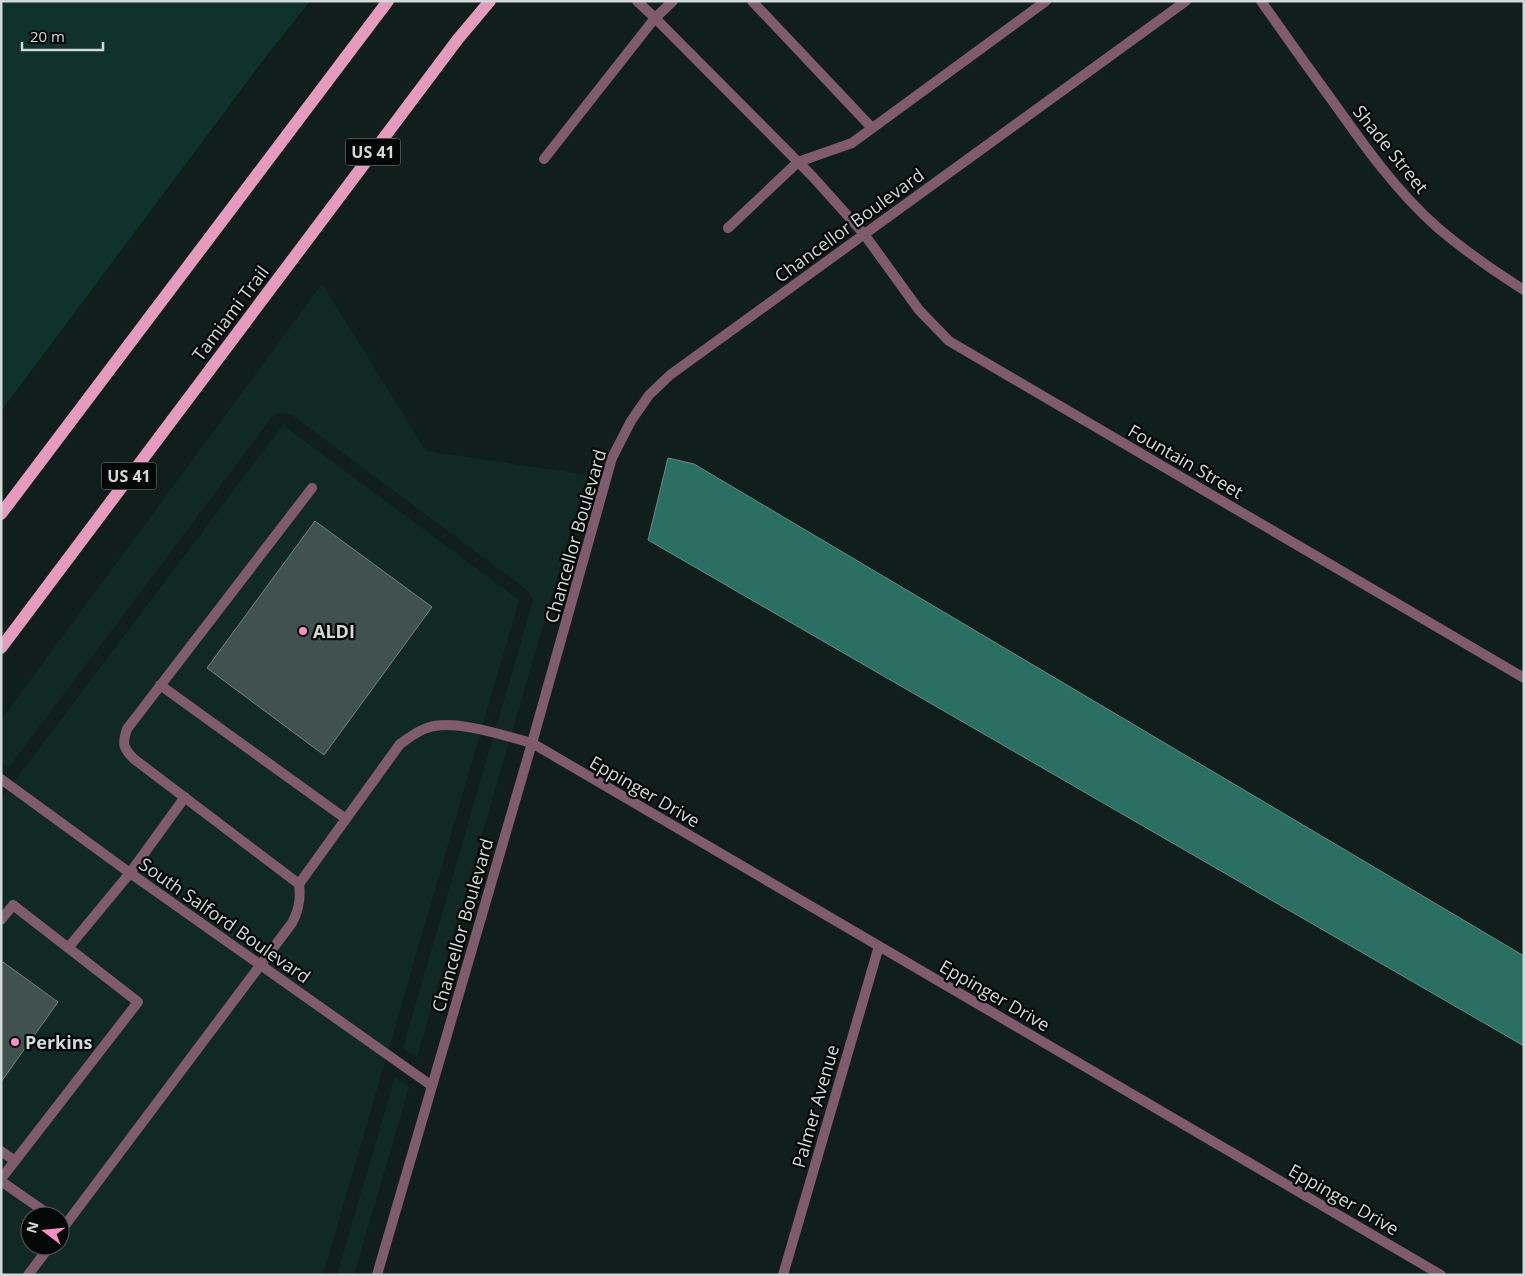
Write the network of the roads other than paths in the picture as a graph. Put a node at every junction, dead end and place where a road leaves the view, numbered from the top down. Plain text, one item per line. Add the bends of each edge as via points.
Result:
1 (388, 1) edge
2 (490, 1) edge
3 (637, 1) edge
4 (673, 1) edge
5 (752, 1) edge
6 (1046, 1) edge
7 (1186, 1) edge
8 (1261, 1) edge
9 (655, 18) junction
10 (872, 128) junction
11 (544, 159) dead end
12 (798, 162) junction
13 (728, 228) dead end
14 (864, 234) junction
15 (1524, 290) edge
16 (312, 488) dead end
17 (1, 514) edge
18 (1, 648) edge
19 (1524, 678) edge
20 (160, 685) junction
21 (532, 743) junction
22 (1, 779) edge
23 (184, 797) junction
24 (346, 819) junction
25 (130, 873) junction
26 (299, 884) junction
27 (1, 920) edge
28 (879, 946) junction
29 (68, 948) junction
30 (261, 965) junction
31 (432, 1086) junction
32 (1, 1151) edge
33 (15, 1161) junction
34 (1, 1180) edge
35 (37, 1206) edge
36 (70, 1216) edge
37 (42, 1256) edge
38 (28, 1275) edge
39 (377, 1275) edge
40 (783, 1275) edge
41 (1441, 1275) edge

1 - 17 main road
2 - 18 main road, Tamiami Trail / US 41 via 452,47
3 - 9 street, Fountain Street
4 - 9 street
5 - 10 street
6 - 10 street
7 - 14 street, Chancellor Boulevard
8 - 15 street, Shade Street via 1352,130 1412,202 1465,250
9 - 11 street
9 - 12 street, Fountain Street
10 - 12 street via 852,143
12 - 13 street
12 - 14 street, Fountain Street
14 - 19 street, Fountain Street via 919,310 949,341
14 - 21 street, Chancellor Boulevard via 670,375 649,395 631,421 612,458
16 - 20 street
20 - 23 street via 126,729 123,741 134,759
20 - 24 street
21 - 24 street, Eppinger Drive via 474,728 452,725 429,727 400,744
21 - 28 street, Eppinger Drive
21 - 31 street, Chancellor Boulevard
22 - 25 street, South Salford Boulevard
23 - 25 street
23 - 26 street
24 - 26 street, Eppinger Drive
25 - 29 street
25 - 30 street, South Salford Boulevard
26 - 30 street via 296,915
27 - 29 street via 13,905
28 - 40 street, Palmer Avenue
28 - 41 street, Eppinger Drive
29 - 33 street via 138,1002
30 - 31 street, South Salford Boulevard
30 - 36 street
31 - 39 street, Chancellor Boulevard
32 - 33 street
33 - 34 street
34 - 35 street
37 - 38 street

